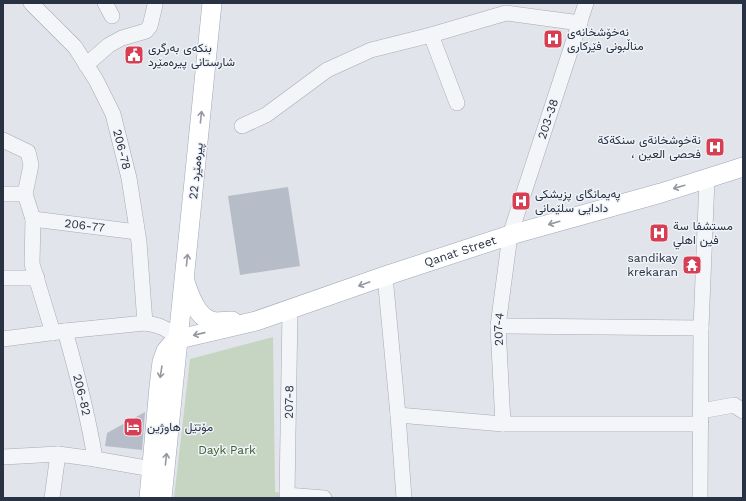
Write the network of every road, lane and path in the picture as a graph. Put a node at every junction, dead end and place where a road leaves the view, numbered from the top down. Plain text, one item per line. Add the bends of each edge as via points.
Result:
1 (31, 3) edge
2 (212, 3) edge
3 (586, 3) edge
4 (155, 5) dead end
5 (506, 8) edge
6 (580, 23) junction
7 (431, 35) junction
8 (86, 65) junction
9 (457, 103) dead end
10 (242, 126) dead end
11 (3, 140) edge
12 (743, 167) edge
13 (707, 179) junction
14 (3, 194) edge
15 (25, 194) junction
16 (32, 219) junction
17 (137, 232) junction
18 (510, 235) junction
19 (385, 276) junction
20 (3, 278) edge
21 (37, 278) junction
22 (184, 281) junction
23 (290, 310) junction
24 (256, 321) junction
25 (145, 323) junction
26 (498, 326) junction
27 (701, 328) junction
28 (59, 332) junction
29 (3, 339) edge
30 (179, 339) junction
31 (743, 411) edge
32 (398, 415) junction
33 (701, 417) junction
34 (503, 424) junction
35 (58, 454) junction
36 (3, 457) edge
37 (95, 459) junction
38 (152, 468) junction
39 (52, 498) edge
40 (149, 498) edge
41 (162, 498) edge
42 (324, 498) edge
43 (404, 498) edge
44 (700, 498) edge

1 - 8 street, 206-78 via 75,47
22 -> 2 main road, 22 پیرەمێرد
3 - 6 street, 203-38
4 - 8 street via 150,26 146,31 109,45
5 - 6 street
5 - 7 street
6 - 18 street, 203-38
7 - 9 street
7 - 10 street via 371,50 327,70 266,115
8 - 17 street, 206-78 via 112,114 129,178
11 - 15 street via 28,152 31,165
12 - 13 main road, Qanat Street
13 -> 18 main road, Qanat Street
13 - 27 street
14 - 15 street
15 - 16 street, 206-82
16 - 17 street, 206-77
16 - 21 street, 206-82 via 32,264
17 - 25 street, 206-78
18 - 19 main road, Qanat Street
18 - 26 street, 207-4
19 -> 23 main road, Qanat Street
19 - 32 street
20 - 21 street
21 - 28 street, 206-82
22 - 24 main road via 196,307 207,319 215,322 250,318
22 - 30 main road, 22 پیرەمێرد
23 - 24 main road, Qanat Street
23 - 42 street, 207-8 via 288,495
24 -> 30 main road, Qanat Street
25 - 28 street
25 - 30 street via 165,328
26 - 27 street
26 - 34 street, 207-4
27 - 33 street
28 - 29 street
28 - 37 street, 206-82 via 82,394
30 -> 38 main road via 166,351 162,362
41 -> 30 main road, 22 پیرەمێرد
31 - 33 street via 734,405
32 - 34 street
32 - 43 street
33 - 34 street
33 - 44 street
35 - 36 street
35 - 37 street
35 - 39 street
37 - 38 street
38 - 40 main road

